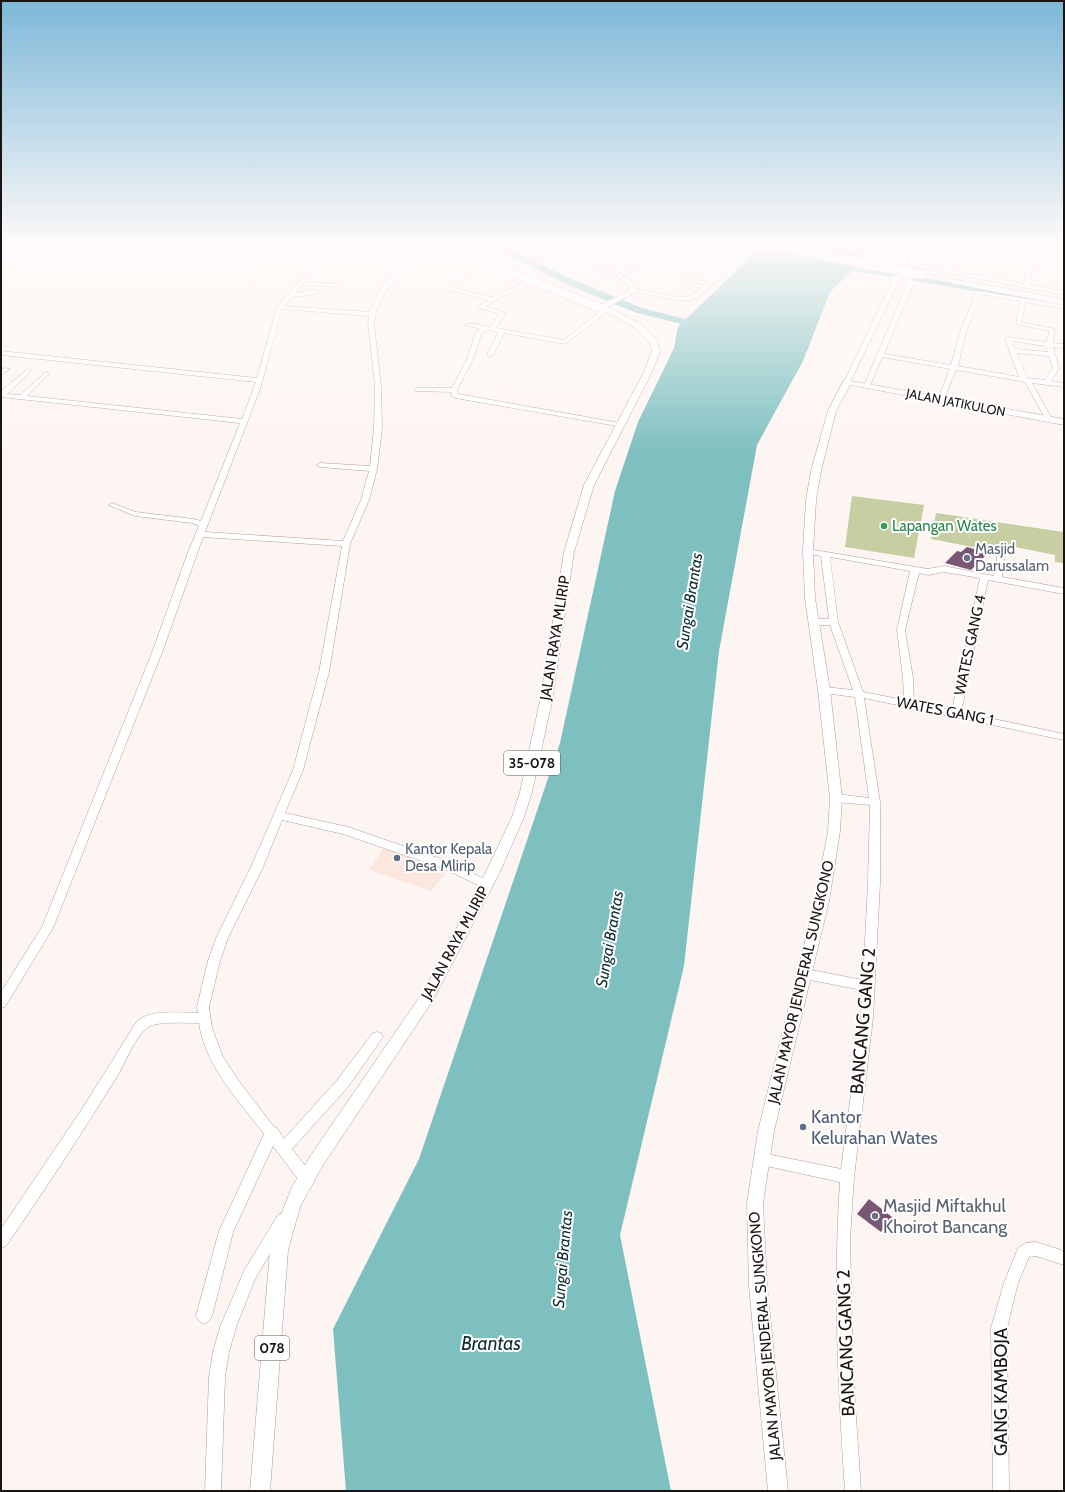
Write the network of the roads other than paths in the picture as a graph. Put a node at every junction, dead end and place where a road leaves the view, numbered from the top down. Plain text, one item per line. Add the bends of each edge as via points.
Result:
1 (278, 316) edge
2 (372, 316) edge
3 (501, 316) edge
4 (598, 316) edge
5 (620, 316) edge
6 (879, 316) edge
7 (897, 316) edge
8 (969, 316) edge
9 (1019, 316) edge
10 (468, 325) dead end
11 (488, 329) junction
12 (502, 331) junction
13 (1049, 344) junction
14 (1064, 346) edge
15 (1012, 351) junction
16 (1, 352) edge
17 (1052, 354) junction
18 (490, 355) dead end
19 (880, 355) junction
20 (954, 368) junction
21 (7, 369) dead end
22 (28, 371) dead end
23 (1, 374) edge
24 (46, 374) dead end
25 (260, 380) junction
26 (1026, 380) junction
27 (847, 382) junction
28 (1047, 382) junction
29 (1064, 385) edge
30 (867, 386) junction
31 (417, 390) dead end
32 (454, 390) junction
33 (1, 395) edge
34 (22, 397) junction
35 (941, 399) junction
36 (1048, 419) junction
37 (244, 421) junction
38 (1064, 422) edge
39 (620, 425) junction
40 (320, 465) dead end
41 (373, 469) junction
42 (112, 505) dead end
43 (204, 525) junction
44 (200, 534) junction
45 (346, 544) junction
46 (1002, 548) dead end
47 (808, 551) junction
48 (825, 554) junction
49 (914, 570) junction
50 (984, 577) junction
51 (998, 579) junction
52 (1064, 591) edge
53 (814, 622) junction
54 (834, 622) junction
55 (824, 690) junction
56 (859, 694) junction
57 (909, 704) junction
58 (956, 714) junction
59 (1064, 737) edge
60 (836, 798) junction
61 (874, 802) junction
62 (279, 816) junction
63 (486, 885) junction
64 (805, 974) junction
65 (868, 986) junction
66 (1, 1003) edge
67 (205, 1018) junction
68 (377, 1037) dead end
69 (272, 1132) junction
70 (283, 1149) junction
71 (762, 1159) junction
72 (847, 1177) junction
73 (306, 1178) junction
74 (292, 1207) junction
75 (1, 1241) edge
76 (1064, 1258) edge
77 (204, 1316) dead end
78 (213, 1491) edge
79 (260, 1491) edge
80 (778, 1491) edge
81 (853, 1491) edge
82 (1001, 1491) edge

1 - 25 street
2 - 41 street via 378,386 378,428
3 - 11 street
4 - 12 street via 566,342
5 - 39 main road, JALAN RAYA MLIRIP / 35-078 via 647,333 656,348 648,372
6 - 27 street
7 - 19 street
8 - 20 street via 962,332
9 - 13 street via 1018,322 1053,330
10 - 11 street
11 - 12 street
11 - 32 street via 479,332 470,359
12 - 18 street
13 - 14 street
13 - 15 street via 1008,339
13 - 17 street
15 - 17 street
15 - 26 street
16 - 25 street
17 - 28 street via 1056,368
19 - 20 street
19 - 30 street
20 - 26 street
20 - 35 street
21 - 23 street
22 - 33 street
24 - 34 street
25 - 37 street
26 - 28 street
26 - 36 street
27 - 30 main road, JALAN JATIKULON
27 - 47 main road, JALAN MAYOR JENDERAL SUNGKONO via 832,411 816,471 811,500
28 - 29 street
30 - 35 main road, JALAN JATIKULON
31 - 32 street
32 - 39 street via 454,395 460,398
33 - 34 street
34 - 37 street
35 - 36 main road, JALAN JATIKULON
36 - 38 main road, JALAN JATIKULON
37 - 43 street
39 - 63 main road, JALAN RAYA MLIRIP / 35-078 via 584,500 569,552 546,701 526,792 518,817
40 - 41 street
41 - 45 street via 365,500
42 - 43 street via 135,514 193,521
43 - 44 street
44 - 45 street
44 - 66 street via 158,650 47,928
45 - 62 street via 324,672 298,770
46 - 51 street
47 - 48 street
47 - 53 main road, JALAN MAYOR JENDERAL SUNGKONO
48 - 49 street
48 - 54 street, BANCANG GANG 2
49 - 50 street via 928,572 944,569
49 - 57 street via 901,630 908,672
50 - 51 street
50 - 58 street, WATES GANG 4
51 - 52 street
53 - 54 street
53 - 55 main road, JALAN MAYOR JENDERAL SUNGKONO
54 - 56 street, BANCANG GANG 2
55 - 56 street, WATES GANG 1
55 - 60 main road, JALAN MAYOR JENDERAL SUNGKONO
56 - 57 street, WATES GANG 1
56 - 61 street, BANCANG GANG 2
57 - 58 street, WATES GANG 1
58 - 59 street, WATES GANG 1
60 - 61 street
60 - 64 main road, JALAN MAYOR JENDERAL SUNGKONO via 834,831 822,901
61 - 65 street, BANCANG GANG 2 via 874,884
62 - 63 street via 344,830 449,866
62 - 67 street via 222,938 203,1007
63 - 73 main road, JALAN RAYA MLIRIP / 35-078 via 428,996
64 - 65 street
64 - 71 main road, JALAN MAYOR JENDERAL SUNGKONO via 766,1131
65 - 72 street, BANCANG GANG 2 via 867,1018
67 - 69 street via 217,1059 233,1084
67 - 75 street via 147,1021 140,1026 117,1066
68 - 70 street via 343,1082
69 - 70 street
69 - 77 street via 226,1231
70 - 73 street
71 - 72 street
71 - 80 main road, JALAN MAYOR JENDERAL SUNGKONO via 755,1203 758,1279
72 - 81 street, BANCANG GANG 2 via 844,1239 845,1372
73 - 74 main road, JALAN RAYA MLIRIP / 35-078
74 - 78 street via 250,1274 228,1327 217,1377
74 - 79 main road, JALAN RAYA MLIRIP / 078 via 278,1250
76 - 82 street, GANG KAMBOJA via 1036,1249 1026,1250 1011,1283 999,1328

